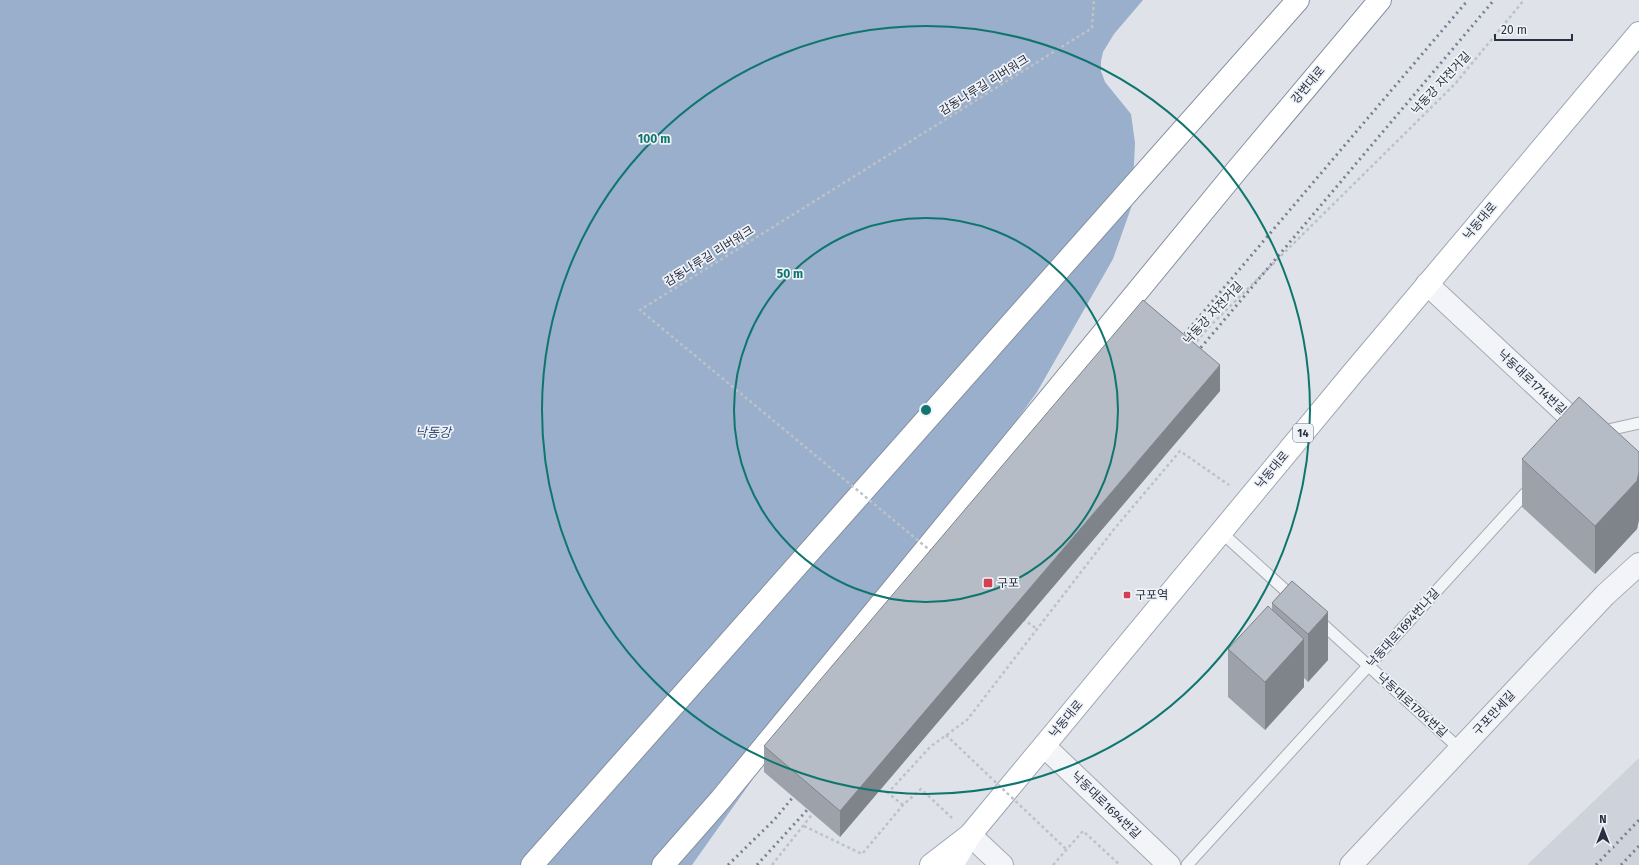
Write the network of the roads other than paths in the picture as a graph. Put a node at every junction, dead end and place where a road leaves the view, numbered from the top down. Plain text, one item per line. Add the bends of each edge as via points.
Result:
1 (1298, 0) edge
2 (1380, 0) edge
3 (1639, 33) edge
4 (1427, 284) junction
5 (1639, 423) edge
6 (1582, 438) junction
7 (1605, 450) edge
8 (1538, 479) edge
9 (1221, 532) junction
10 (1639, 564) edge
11 (1368, 666) junction
12 (1044, 746) junction
13 (1460, 749) junction
14 (970, 835) junction
15 (532, 865) edge
16 (663, 865) edge
17 (932, 865) edge
18 (952, 865) edge
19 (1002, 865) edge
20 (1169, 865) edge
21 (1187, 865) edge
22 (1351, 865) edge

1 - 15 main road
2 - 16 main road, 강변대로 via 1237,170 726,793
3 - 4 main road, 낙동대로 / 14
4 - 6 street, 낙동대로1714번길
4 - 9 main road, 낙동대로 / 14
5 - 6 lane
6 - 7 street, 낙동대로1714번길
8 - 11 lane, 낙동대로1694번나길
9 - 11 lane, 낙동대로1704번길
9 - 12 main road, 낙동대로 / 14
10 - 13 street, 구포만세길 via 1605,595
11 - 13 lane, 낙동대로1704번길
11 - 21 lane, 낙동대로1694번나길
12 - 14 main road, 낙동대로 / 14
12 - 20 street, 낙동대로1694번길
13 - 22 street, 구포만세길
14 - 17 main road, 14
14 - 18 main road, 낙동대로 / 14
14 - 19 street

